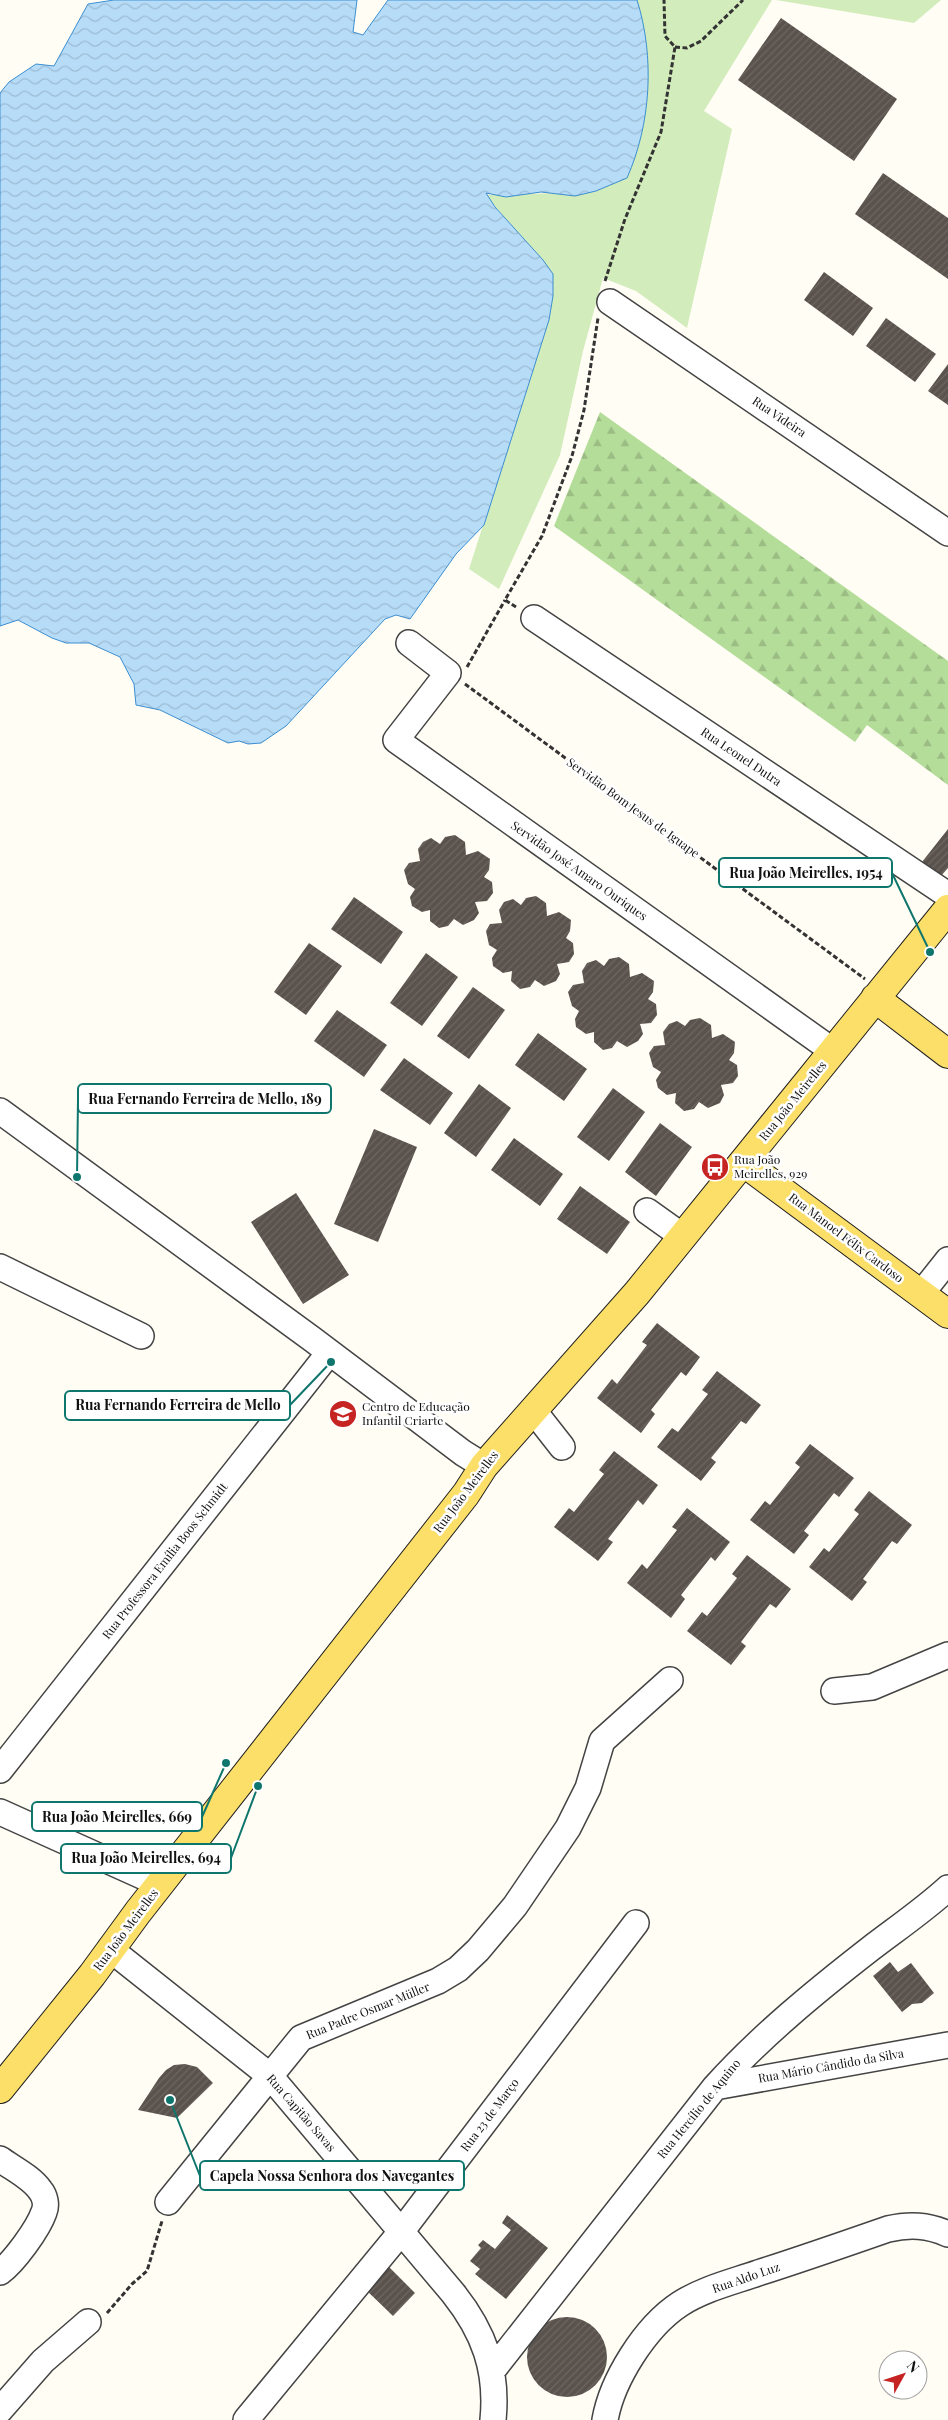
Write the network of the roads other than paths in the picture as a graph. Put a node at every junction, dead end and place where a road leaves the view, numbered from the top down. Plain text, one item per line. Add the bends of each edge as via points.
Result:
1 (605, 298) road end
2 (948, 533) edge
3 (534, 618) road end
4 (409, 643) dead end
5 (948, 895) edge
6 (948, 909) edge
7 (878, 995) junction
8 (833, 1051) junction
9 (948, 1054) edge
10 (0, 1111) edge
11 (743, 1162) junction
12 (647, 1211) dead end
13 (682, 1236) junction
14 (948, 1260) edge
15 (0, 1267) edge
16 (921, 1294) junction
17 (948, 1314) edge
18 (141, 1336) dead end
19 (329, 1353) junction
20 (533, 1410) junction
21 (562, 1447) dead end
22 (484, 1466) junction
23 (948, 1655) edge
24 (670, 1680) dead end
25 (834, 1691) dead end
26 (0, 1770) edge
27 (0, 1812) edge
28 (160, 1884) junction
29 (948, 1888) edge
30 (636, 1922) dead end
31 (110, 1949) junction
32 (948, 2045) edge
33 (270, 2076) junction
34 (715, 2087) junction
35 (0, 2088) edge
36 (0, 2159) edge
37 (168, 2202) road end
38 (401, 2232) junction
39 (948, 2234) edge
40 (0, 2272) edge
41 (88, 2322) road end
42 (492, 2371) junction
43 (0, 2410) edge
44 (246, 2420) edge
45 (493, 2420) edge
46 (604, 2420) edge

1 - 2 street, Rua Videira
3 - 5 street, Rua Leonel Dutra
4 - 8 street, Servidão José Amaro Ouriques via 454,677 396,740
6 - 7 main road, Rua João Meirelles
7 - 8 main road, Rua João Meirelles
7 - 9 main road
8 - 11 main road, Rua João Meirelles
10 - 19 street
11 - 13 main road, Rua João Meirelles
11 - 16 main road, Rua Manoel Félix Cardoso
12 - 13 street
13 - 20 main road, Rua João Meirelles via 643,1298
14 - 16 street
15 - 18 street
16 - 17 main road, Rua Manoel Félix Cardoso
19 - 22 street
19 - 26 street, Rua Professora Emília Boos Schmidt
20 - 21 street
20 - 22 main road, Rua João Meirelles
22 - 28 main road, Rua João Meirelles via 466,1494
23 - 25 street via 872,1687
24 - 33 street, Rua Padre Osmar Müller via 602,1741 588,1788 568,1828 515,1906 478,1950 458,1969 438,1981 302,2038
27 - 28 street
28 - 31 main road, Rua João Meirelles
29 - 34 street, Rua Hercílio de Aquino via 749,2050
30 - 38 street, Rua 23 de Março
31 - 33 street, Rua Capitão Savas
31 - 35 main road, Rua João Meirelles
32 - 34 street, Rua Mário Cândido da Silva
33 - 37 street, Rua Padre Osmar Müller
33 - 38 street, Rua Capitão Savas
34 - 42 street, Rua Hercílio de Aquino
36 - 40 street via 32,2182 45,2200 44,2212 31,2236
38 - 42 street, Rua Capitão Savas via 477,2326
38 - 44 street, Rua 23 de Março
39 - 46 street, Rua Aldo Luz via 922,2226 888,2229 716,2288 681,2304 666,2316 625,2366 609,2399
41 - 43 street via 43,2361
42 - 45 street, Rua Capitão Savas

